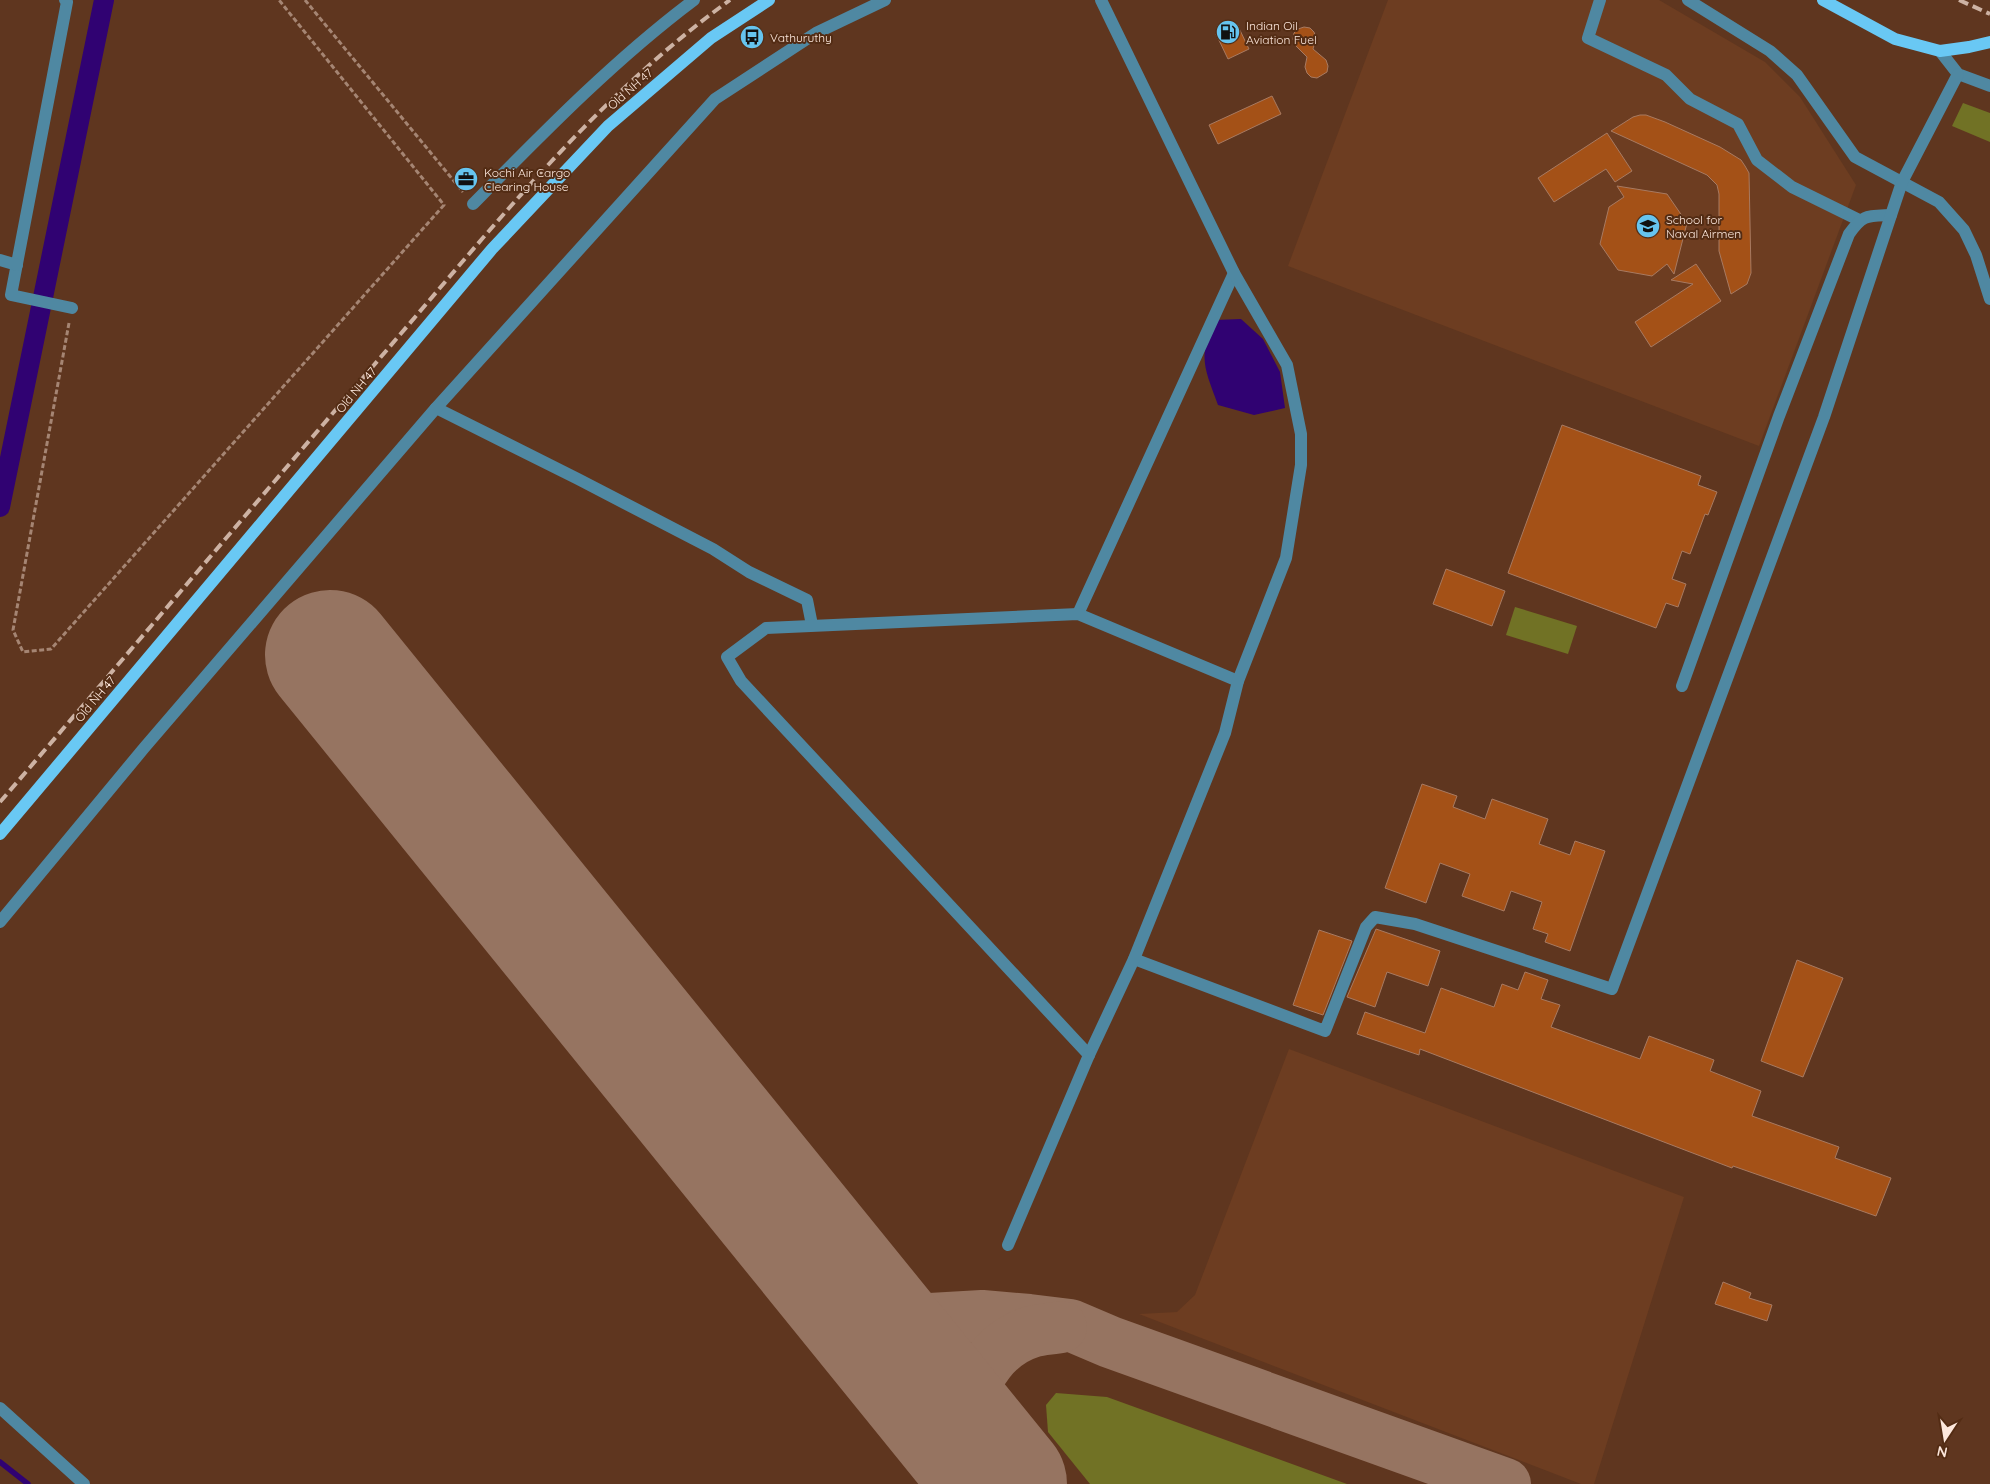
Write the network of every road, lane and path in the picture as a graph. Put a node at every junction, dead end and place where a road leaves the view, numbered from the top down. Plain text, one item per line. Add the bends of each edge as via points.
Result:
1 (65, 0) edge
2 (279, 0) edge
3 (305, 0) edge
4 (694, 0) edge
5 (768, 0) edge
6 (885, 0) edge
7 (1101, 0) edge
8 (1600, 0) edge
9 (1688, 0) edge
10 (1823, 0) edge
11 (1990, 42) edge
12 (1940, 51) junction
13 (1958, 74) junction
14 (1990, 86) edge
15 (1902, 182) junction
16 (473, 204) joint
17 (1891, 215) junction
18 (1859, 220) junction
19 (0, 260) edge
20 (17, 265) junction
21 (1234, 273) junction
22 (1990, 299) edge
23 (72, 308) joint
24 (436, 408) junction
25 (1078, 614) junction
26 (812, 625) junction
27 (1238, 681) junction
28 (1682, 686) dead end
29 (0, 834) edge
30 (0, 922) edge
31 (1134, 959) junction
32 (1089, 1055) junction
33 (1008, 1245) dead end
34 (0, 1408) edge
35 (84, 1484) edge

1 - 20 street
2 - 23 path via 444,205 51,649 23,652 13,630
3 - 16 path
4 - 16 street via 654,30 540,136
5 - 29 main road, Old NH 47 via 711,38 608,126 492,250
6 - 24 street via 816,33 714,99
7 - 21 street
8 - 18 street via 1588,38 1666,75 1690,98 1738,124 1757,160 1785,182
9 - 15 street via 1770,51 1797,75 1855,157
10 - 12 main road via 1895,39
11 - 12 main road
12 - 13 street
13 - 14 street
13 - 15 street
15 - 17 street
15 - 22 street via 1939,202 1964,230
17 - 18 street
17 - 31 street via 1824,417 1612,989 1415,924 1375,917 1366,927 1325,1031
18 - 28 street via 1849,234 1786,398
19 - 20 street
20 - 23 street via 11,295
21 - 25 street
21 - 27 street via 1287,365 1301,434 1301,465 1286,558
24 - 26 street via 714,549 749,572 807,600
24 - 30 street via 144,748
25 - 26 street
25 - 27 street
26 - 32 street via 766,628 727,657 741,681
27 - 31 street via 1225,734
31 - 32 street
32 - 33 street
34 - 35 street

